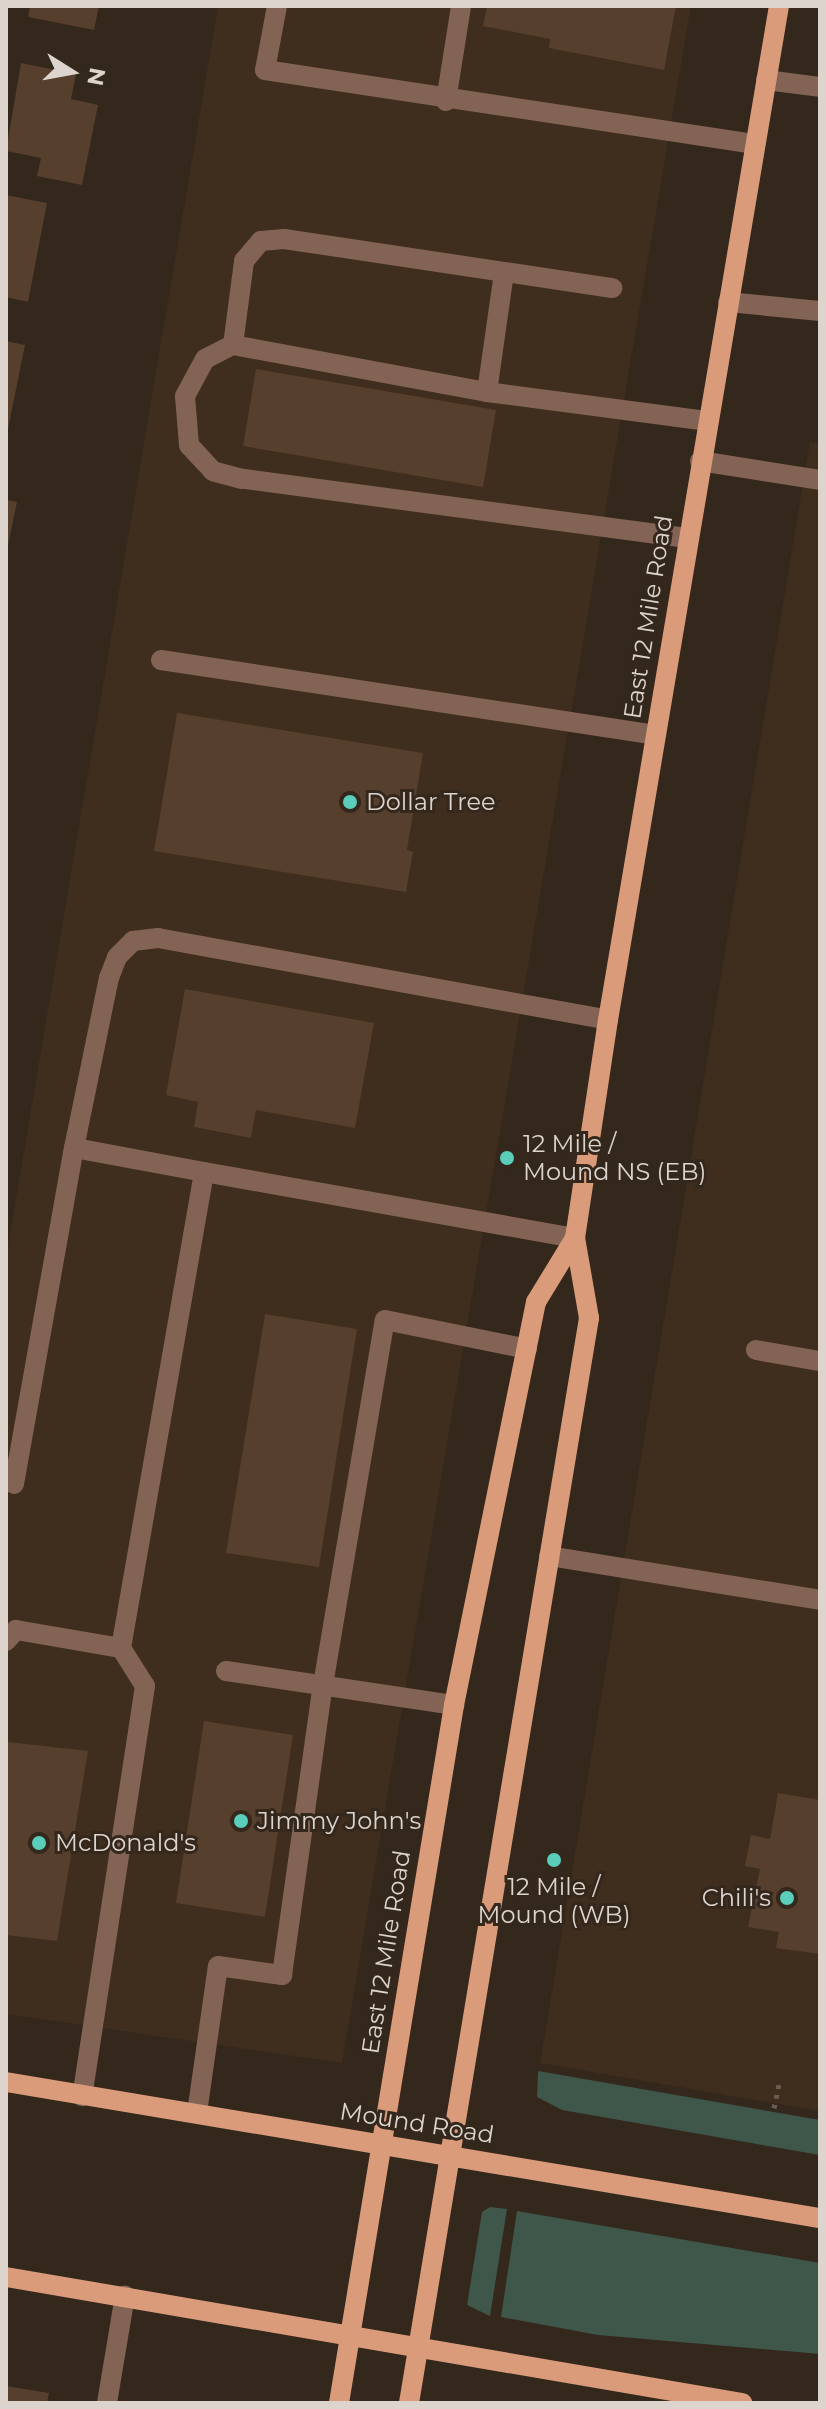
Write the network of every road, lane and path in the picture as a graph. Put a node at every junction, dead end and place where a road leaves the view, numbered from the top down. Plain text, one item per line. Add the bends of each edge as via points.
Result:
1 (277, 6) edge
2 (461, 6) edge
3 (779, 6) edge
4 (766, 80) junction
5 (820, 87) edge
6 (446, 101) junction
7 (755, 144) junction
8 (504, 272) junction
9 (612, 288) dead end
10 (728, 302) junction
11 (820, 311) edge
12 (233, 345) junction
13 (487, 392) junction
14 (708, 421) junction
15 (700, 461) junction
16 (820, 480) edge
17 (687, 538) junction
18 (161, 660) dead end
19 (655, 735) junction
20 (608, 1020) junction
21 (74, 1148) junction
22 (204, 1172) junction
23 (575, 1238) junction
24 (527, 1349) junction
25 (756, 1350) dead end
26 (820, 1361) edge
27 (14, 1484) dead end
28 (549, 1556) junction
29 (820, 1600) edge
30 (6, 1641) edge
31 (121, 1648) junction
32 (226, 1671) dead end
33 (323, 1685) junction
34 (454, 1705) junction
35 (6, 2082) edge
36 (779, 2085) dead end
37 (82, 2096) junction
38 (774, 2108) dead end
39 (197, 2113) junction
40 (380, 2144) junction
41 (451, 2154) junction
42 (820, 2218) edge
43 (6, 2277) edge
44 (125, 2296) junction
45 (351, 2335) junction
46 (418, 2347) junction
47 (107, 2403) edge
48 (339, 2403) edge
49 (409, 2403) edge
50 (742, 2403) edge

1 - 6 lane via 265,70
2 - 6 lane
3 - 4 main road, East 12 Mile Road
4 - 5 lane
4 - 7 main road, East 12 Mile Road
6 - 7 lane
7 - 10 main road, East 12 Mile Road
8 - 9 lane
8 - 12 lane via 284,239 261,241 244,261
8 - 13 lane
10 - 11 lane
10 - 14 main road, East 12 Mile Road
12 - 13 lane
12 - 17 lane via 205,359 185,396 189,445 213,471
13 - 14 lane
14 - 15 main road, East 12 Mile Road
15 - 16 lane
15 - 17 main road, East 12 Mile Road
17 - 19 main road, East 12 Mile Road
18 - 19 lane
19 - 20 main road, East 12 Mile Road
20 - 21 lane via 158,938 133,941 117,957 109,978
20 - 23 main road, East 12 Mile Road
21 - 22 lane
21 - 27 lane
22 - 23 lane
22 - 31 lane
23 - 24 main road, East 12 Mile Road via 536,1302
23 - 28 main road, East 12 Mile Road via 589,1318
24 - 33 lane via 385,1320
24 - 34 main road, East 12 Mile Road
25 - 26 lane
28 - 29 lane
28 - 41 main road, East 12 Mile Road
30 - 31 lane via 16,1630
31 - 37 lane via 145,1686
32 - 33 lane
33 - 34 lane
33 - 39 lane via 282,1975 218,1966
34 - 40 main road, East 12 Mile Road
35 - 37 main road, Mound Road
36 - 38 path
37 - 39 main road, Mound Road
39 - 40 main road, Mound Road
40 - 41 main road, Mound Road
40 - 45 main road, East 12 Mile Road
41 - 42 main road, Mound Road
41 - 46 main road, East 12 Mile Road
43 - 44 main road
44 - 45 main road
44 - 47 lane
45 - 46 main road
45 - 48 main road, East 12 Mile Road
46 - 49 main road, East 12 Mile Road
46 - 50 main road

